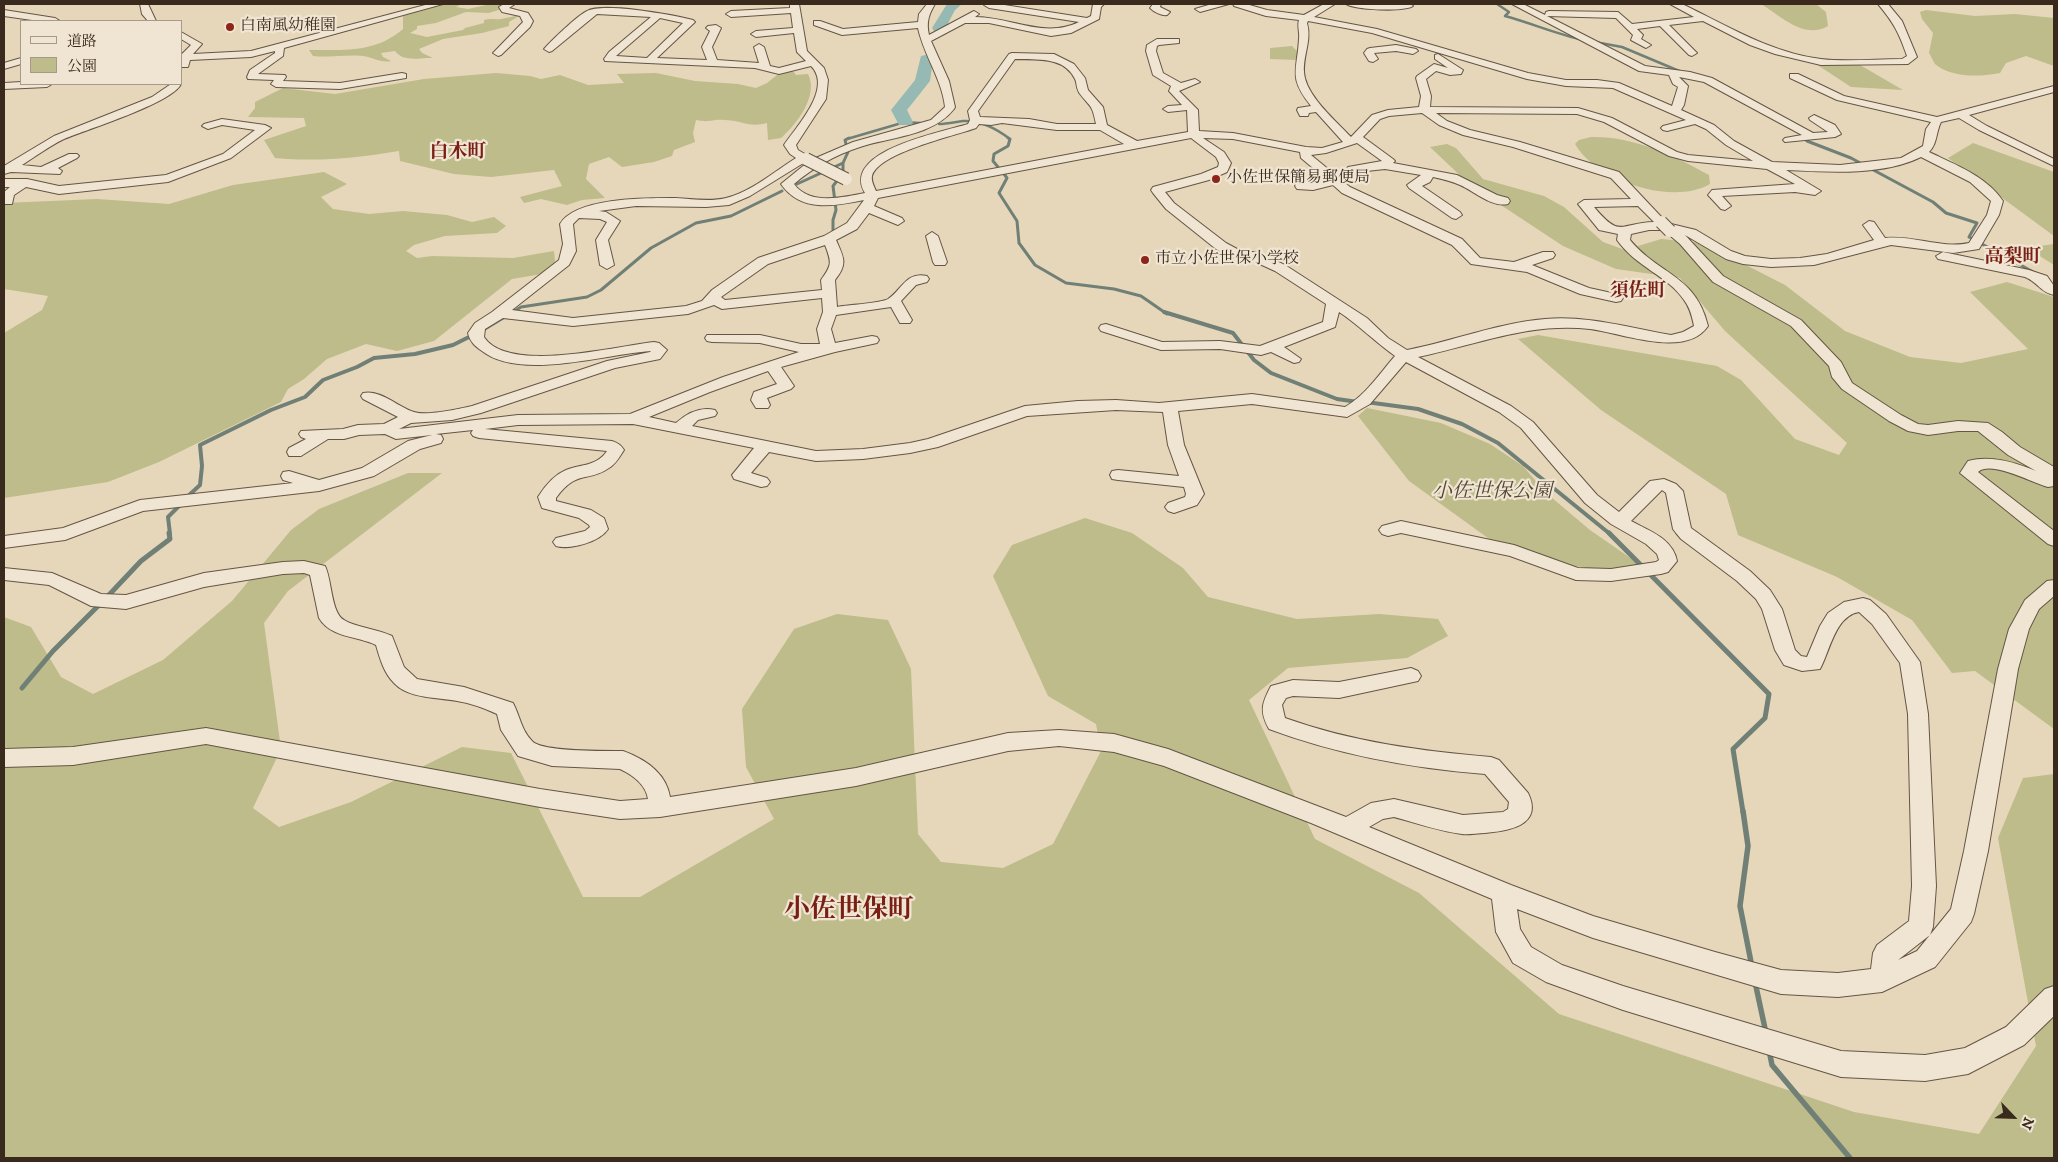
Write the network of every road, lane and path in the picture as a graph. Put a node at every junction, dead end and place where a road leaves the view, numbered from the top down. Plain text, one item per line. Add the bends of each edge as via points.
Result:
1 (144, 4) edge
2 (438, 4) edge
3 (511, 4) edge
4 (654, 4) edge
5 (931, 4) edge
6 (1099, 4) edge
7 (1157, 4) edge
8 (1224, 4) edge
9 (1237, 4) edge
10 (1246, 4) edge
11 (1331, 4) edge
12 (1351, 4) edge
13 (1517, 4) edge
14 (1675, 4) edge
15 (1883, 4) edge
16 (991, 5) edge
17 (1366, 5) edge
18 (1408, 6) dead end
19 (795, 7) edge
20 (1035, 9) edge
21 (1205, 9) dead end
22 (650, 12) edge
23 (4, 13) edge
24 (1164, 13) dead end
25 (731, 14) dead end
26 (1549, 14) dead end
27 (1285, 17) junction
28 (1705, 18) junction
29 (42, 19) junction
30 (1305, 19) junction
31 (32, 20) edge
32 (48, 20) edge
33 (151, 20) edge
34 (963, 20) junction
35 (20, 21) edge
36 (1089, 21) junction
37 (817, 23) dead end
38 (4, 24) edge
39 (1663, 24) junction
40 (921, 25) junction
41 (1010, 27) junction
42 (1631, 27) junction
43 (711, 28) dead end
44 (798, 30) junction
45 (756, 34) dead end
46 (182, 36) edge
47 (926, 40) junction
48 (1176, 41) dead end
49 (1646, 45) dead end
50 (278, 47) junction
51 (759, 47) dead end
52 (549, 49) dead end
53 (1434, 51) junction
54 (1010, 52) joint
55 (498, 53) dead end
56 (1692, 53) dead end
57 (183, 59) edge
58 (1373, 59) dead end
59 (651, 60) junction
60 (20, 61) edge
61 (713, 64) junction
62 (812, 64) junction
63 (4, 66) edge
64 (765, 67) junction
65 (1157, 69) junction
66 (1673, 74) junction
67 (402, 76) dead end
68 (1794, 76) dead end
69 (1194, 82) dead end
70 (26, 85) edge
71 (176, 85) edge
72 (4, 86) edge
73 (1162, 86) dead end
74 (1175, 88) junction
75 (2054, 89) edge
76 (1760, 96) dead end
77 (1743, 98) junction
78 (1190, 107) junction
79 (1602, 108) dead end
80 (1168, 109) dead end
81 (1424, 110) junction
82 (1674, 112) junction
83 (1958, 113) junction
84 (1588, 114) junction
85 (1327, 118) junction
86 (1814, 118) dead end
87 (1937, 120) junction
88 (975, 121) junction
89 (1310, 121) joint
90 (1696, 121) junction
91 (208, 126) dead end
92 (1102, 127) junction
93 (1667, 128) dead end
94 (1194, 134) junction
95 (1810, 137) junction
96 (1354, 140) junction
97 (1789, 140) dead end
98 (1133, 144) junction
99 (848, 147) joint
100 (1754, 148) dead end
101 (1306, 150) junction
102 (1742, 151) junction
103 (1921, 153) junction
104 (1553, 155) junction
105 (73, 156) dead end
106 (805, 159) junction
107 (1527, 160) dead end
108 (2054, 163) edge
109 (1385, 165) junction
110 (1768, 166) junction
111 (6, 170) edge
112 (43, 170) junction
113 (1352, 170) dead end
114 (56, 171) dead end
115 (1425, 173) junction
116 (1334, 181) junction
117 (4, 183) edge
118 (23, 183) junction
119 (1301, 186) dead end
120 (1458, 193) dead end
121 (873, 195) junction
122 (8, 201) dead end
123 (836, 201) joint
124 (1504, 201) dead end
125 (1640, 202) junction
126 (1725, 206) dead end
127 (867, 208) junction
128 (1456, 215) dead end
129 (574, 216) junction
130 (898, 220) dead end
131 (1868, 225) dead end
132 (1666, 227) joint
133 (1624, 232) junction
134 (932, 236) dead end
135 (829, 239) junction
136 (1882, 242) junction
137 (1923, 245) junction
138 (1548, 255) dead end
139 (940, 262) dead end
140 (607, 265) dead end
141 (1518, 265) junction
142 (922, 278) dead end
143 (2054, 291) edge
144 (829, 293) junction
145 (713, 298) junction
146 (1616, 298) dead end
147 (894, 301) junction
148 (1332, 303) junction
149 (830, 312) junction
150 (500, 313) junction
151 (905, 320) dead end
152 (1106, 328) dead end
153 (712, 338) dead end
154 (872, 340) dead end
155 (1273, 347) junction
156 (829, 349) junction
157 (1404, 355) junction
158 (1294, 360) dead end
159 (772, 366) junction
160 (369, 396) dead end
161 (762, 405) dead end
162 (1170, 408) junction
163 (709, 413) dead end
164 (414, 418) junction
165 (633, 419) junction
166 (388, 429) junction
167 (481, 429) junction
168 (679, 429) junction
169 (307, 434) dead end
170 (325, 434) junction
171 (765, 446) junction
172 (295, 452) dead end
173 (1118, 475) dead end
174 (289, 476) dead end
175 (594, 477) dead end
176 (561, 482) junction
177 (761, 482) dead end
178 (1189, 482) junction
179 (319, 486) junction
180 (1174, 507) dead end
181 (1616, 520) junction
182 (1388, 530) dead end
183 (2054, 540) edge
184 (4, 542) edge
185 (562, 542) dead end
186 (1657, 569) joint
187 (4, 574) edge
188 (2054, 586) edge
189 (1411, 676) dead end
190 (4, 758) edge
191 (660, 808) junction
192 (1346, 828) junction
193 (1503, 893) junction
194 (1882, 980) junction
195 (2054, 998) edge

1 - 33 street
2 - 50 street
3 - 55 street via 504,7 505,10 525,15 527,25
4 - 22 street
5 - 40 street
6 - 36 street via 1096,17
7 - 24 street via 1155,8
8 - 21 street
9 - 27 street
10 - 27 street via 1282,13
11 - 30 street
12 - 17 street
13 - 66 street via 1643,69
14 - 28 street
15 - 28 street via 1891,11 1904,34 1912,57 1904,62 1821,62 1800,58 1753,43
16 - 20 street
16 - 34 street
17 - 18 street
19 - 25 street
19 - 44 street
20 - 36 street
20 - 41 street
22 - 52 street via 590,13
22 - 59 street via 690,22
22 - 59 street via 610,59
23 - 29 street
26 - 42 street via 1618,15
27 - 30 street
28 - 39 street
29 - 31 street
29 - 32 street
30 - 53 street via 1403,38
30 - 85 street via 1302,22 1305,33 1299,74 1305,90
34 - 41 street via 989,20
34 - 47 street
35 - 38 street
36 - 41 street via 1058,32
37 - 40 street via 842,32
39 - 42 street
39 - 56 street
40 - 47 street
42 - 49 street via 1638,35 1636,40
43 - 61 street via 716,28 707,47
44 - 45 street
44 - 62 street via 802,52
46 - 57 street via 197,44
47 - 99 street via 943,74 950,108 935,122
48 - 65 street via 1152,45
50 - 57 street via 251,54
50 - 67 street via 280,54 252,77 282,77 276,84 324,86
51 - 64 street
53 - 58 street via 1375,50 1369,54
53 - 81 street via 1458,70 1450,72 1434,67 1420,78 1426,96
53 - 82 street via 1527,76 1566,83 1607,83
54 - 88 street via 972,111
54 - 92 street via 1054,57 1070,66 1080,78 1083,91 1098,107
59 - 61 street
60 - 63 street
61 - 64 street
62 - 64 street via 785,70
62 - 106 street via 820,70 823,80 821,99 790,145
65 - 73 street via 1150,72 1151,77
65 - 74 street via 1158,75 1177,85
66 - 77 street via 1703,78
66 - 82 street via 1683,86
68 - 87 street via 1841,98
69 - 74 street
70 - 72 street
71 - 111 street via 156,98 58,138
74 - 78 street via 1174,91
75 - 83 street
76 - 77 street
77 - 95 street
78 - 80 street
78 - 94 street via 1193,110
79 - 84 street
81 - 84 street via 1550,109
81 - 96 street via 1376,117
81 - 104 street via 1443,123 1467,133
82 - 90 street
83 - 87 street
83 - 108 street
84 - 110 street via 1608,120 1673,154 1706,161
85 - 89 street
85 - 89 street via 1302,110
85 - 96 street
86 - 95 street via 1831,127 1835,134
87 - 103 street via 1928,147
88 - 92 street
88 - 121 street via 964,130 927,139 875,163 866,179
90 - 93 street
90 - 102 street via 1716,130
91 - 118 street via 222,122 265,128 227,156 168,178 59,190
92 - 98 street
94 - 98 street
94 - 101 street via 1233,136
94 - 148 street via 1224,158 1223,169 1157,190 1160,195 1221,246 1280,268
95 - 97 street
96 - 101 street via 1322,151
96 - 109 street via 1390,161
98 - 121 street
99 - 123 street via 826,155 787,184 791,192 801,198
100 - 102 street
101 - 116 street via 1305,156
102 - 110 street
103 - 110 street via 1904,161 1867,167
103 - 137 street via 1982,186 1997,201 1974,246 1949,249
104 - 107 street
104 - 125 street via 1616,175
105 - 112 street
106 - 121 street, bridge
106 - 129 street via 729,200 633,203 597,208
109 - 113 street
109 - 115 street
110 - 126 street via 1815,191 1796,188 1716,193 1714,195
111 - 112 street
112 - 114 street
115 - 120 street
115 - 124 street via 1429,171 1462,182 1494,200
115 - 128 street via 1426,179 1413,185
116 - 119 street
116 - 141 street via 1346,190 1457,242 1476,261
117 - 118 street
118 - 122 street via 10,193
121 - 123 street
121 - 127 street
125 - 132 street
125 - 133 street via 1584,204 1604,227
127 - 130 street
127 - 135 street via 852,226
129 - 140 street via 602,215 614,221 602,240
129 - 150 street via 565,228 569,251 561,266
131 - 136 street
132 - 183 street via 1685,241 1718,279 1796,323 1836,365 1847,386 1895,418 1914,428 1928,430 1982,426 2014,451 2049,471 2054,478 2048,482 1989,462 1974,465 1968,473
133 - 136 street via 1650,226 1681,230 1732,256 1788,263 1817,260
133 - 157 street via 1623,240 1627,247 1692,297 1700,313 1701,326 1696,333 1671,339 1563,322 1544,323
134 - 139 street
135 - 144 street via 837,258 837,269 828,280
135 - 145 street via 763,261
136 - 137 street
137 - 143 street via 1928,251 1950,258 2029,274 2042,279 2046,287
138 - 141 street
141 - 146 street
142 - 147 street via 911,282
144 - 145 street via 722,305
144 - 149 street
145 - 150 street via 707,304 688,310 573,322
147 - 149 street
147 - 151 street
148 - 155 street via 1330,324
148 - 157 street via 1362,321
149 - 156 street via 824,329
150 - 164 street via 477,329 475,334 486,349 509,357 541,360 654,346 660,350 655,356 612,364 475,410
152 - 155 street via 1161,346 1207,345 1261,352
153 - 156 street via 760,339 802,348
154 - 156 street
155 - 158 street
156 - 159 street
157 - 162 street via 1376,391 1347,412 1252,400
157 - 181 street via 1505,409 1527,425 1590,499
159 - 161 street via 786,386 760,395
159 - 165 street via 674,400
160 - 164 street
162 - 171 street via 1078,406 1025,411 932,443 863,454 816,456
162 - 178 street via 1176,445
163 - 168 street via 692,417
164 - 166 street via 396,421
165 - 167 street via 518,420
165 - 168 street
166 - 167 street via 396,434
166 - 170 street
167 - 176 street via 612,446 616,450 610,461
167 - 179 street via 427,440 368,472
168 - 171 street
169 - 170 street
170 - 172 street
171 - 177 street via 740,475
173 - 178 street
174 - 179 street
175 - 176 street
176 - 185 street via 547,497 548,504 585,514 598,522 598,529 591,536
178 - 180 street via 1195,494 1190,501
179 - 184 street via 140,506 65,534
181 - 186 street via 1666,551 1668,561
181 - 194 street via 1629,514 1656,485 1670,487 1674,491 1682,529 1687,535 1765,596 1776,614 1790,659 1801,665 1813,664 1822,648 1825,632 1841,610 1863,605 1879,619 1910,662 1918,714 1924,886 1921,927 1886,953
182 - 186 street via 1401,527 1514,551 1576,574 1611,576
187 - 191 street via 52,579 98,601 126,602 204,580 283,568 304,567 318,571 329,618 338,626 385,641 388,656 406,683 422,689 488,700 506,709 512,730 526,750 552,757 623,760 637,767 657,786
188 - 194 street via 2032,605 2019,630 2008,669 1962,914 1926,960
189 - 192 street via 1339,690 1293,688 1278,692 1272,705 1276,722 1300,732 1414,759 1491,766 1520,800 1519,814 1507,821 1463,825 1394,808 1379,810
190 - 191 street via 73,756 206,736 540,798 620,810
191 - 192 street via 856,777 1008,742 1058,738 1114,743 1168,758
192 - 193 street
193 - 194 street via 1593,927 1781,982 1838,985
193 - 195 street via 1508,932 1522,955 1555,974 1841,1064 1925,1068 1968,1061 2015,1036

